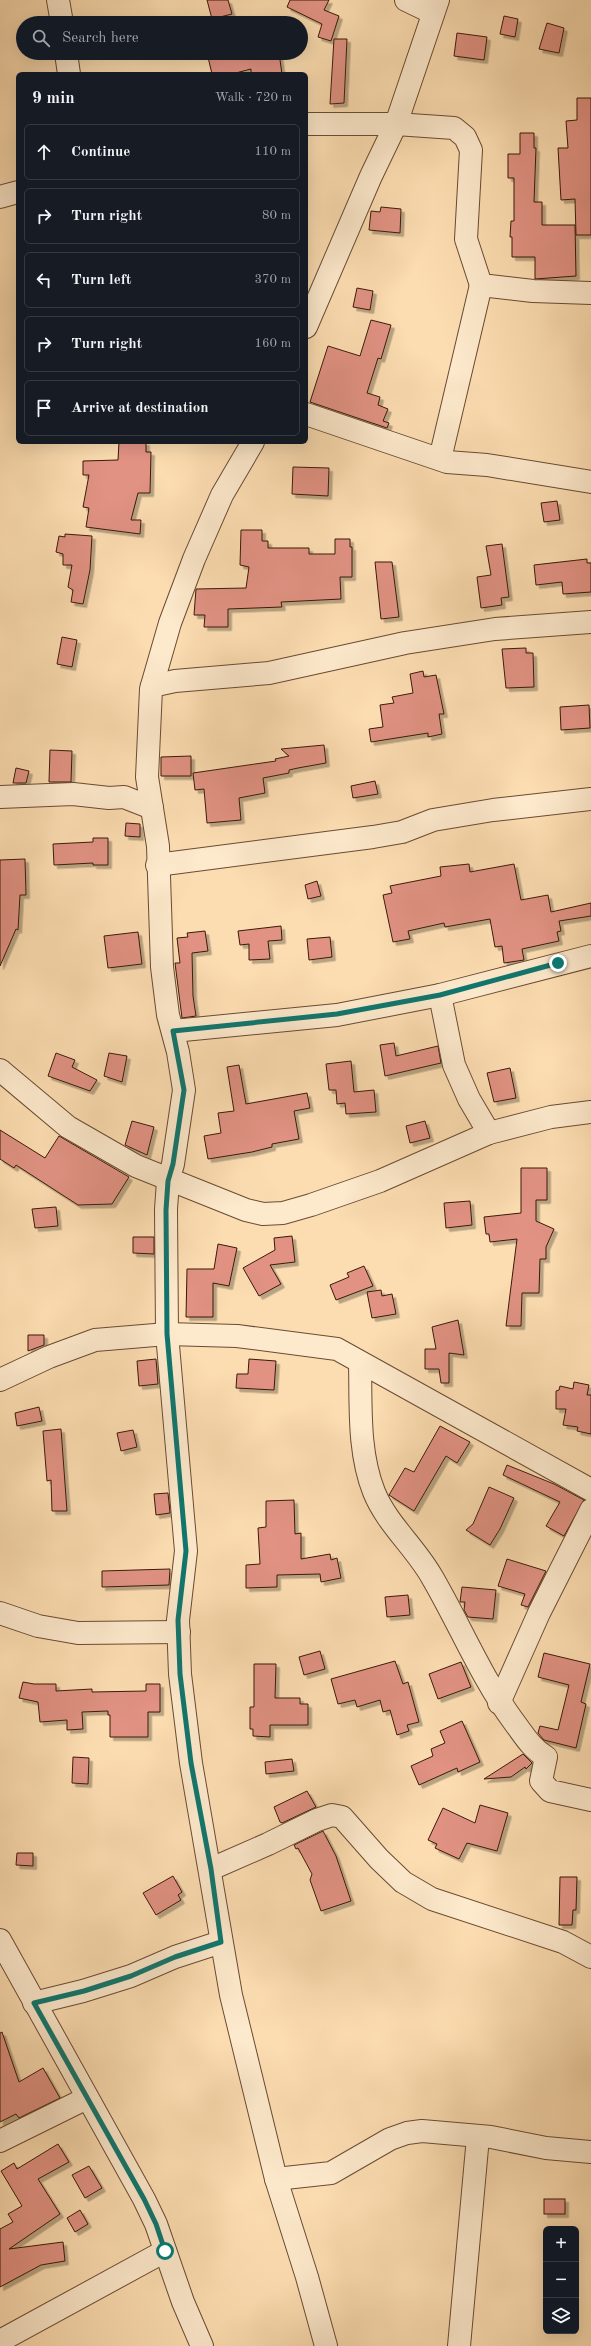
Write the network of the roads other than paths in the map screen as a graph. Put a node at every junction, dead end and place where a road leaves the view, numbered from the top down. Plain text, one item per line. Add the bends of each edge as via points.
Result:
1 (58, 0) edge
2 (406, 0) edge
3 (435, 7) edge
4 (61, 16) edge
5 (67, 60) edge
6 (69, 72) edge
7 (308, 124) edge
8 (396, 124) junction
9 (16, 193) edge
10 (0, 197) edge
11 (481, 285) junction
12 (591, 293) edge
13 (308, 323) edge
14 (308, 415) edge
15 (252, 444) edge
16 (440, 459) junction
17 (591, 482) edge
18 (591, 622) edge
19 (152, 686) junction
20 (147, 777) junction
21 (0, 797) edge
22 (124, 797) junction
23 (591, 799) edge
24 (152, 808) junction
25 (157, 864) junction
26 (591, 956) edge
27 (440, 995) junction
28 (173, 1031) junction
29 (0, 1070) edge
30 (591, 1112) edge
31 (489, 1133) junction
32 (168, 1181) junction
33 (167, 1334) junction
34 (360, 1363) junction
35 (0, 1380) edge
36 (591, 1490) edge
37 (591, 1510) edge
38 (0, 1613) edge
39 (179, 1632) junction
40 (499, 1703) junction
41 (591, 1800) edge
42 (211, 1869) junction
43 (221, 1942) junction
44 (1, 1943) edge
45 (591, 1957) edge
46 (34, 2003) junction
47 (87, 2098) junction
48 (478, 2137) junction
49 (0, 2141) edge
50 (591, 2152) edge
51 (276, 2179) junction
52 (165, 2251) junction
53 (0, 2342) edge
54 (202, 2346) edge
55 (326, 2346) edge
56 (459, 2346) edge

1 - 4 street
2 - 3 street
3 - 8 street
5 - 6 street
7 - 8 street
8 - 11 street via 454,128 465,137 471,150 466,239
8 - 13 street
9 - 10 street
11 - 12 street via 533,291
11 - 16 street
14 - 16 street
15 - 19 street via 222,496 194,559 170,623
16 - 17 street
18 - 19 street via 487,630 405,643 270,674 175,681
19 - 20 street
20 - 22 street
20 - 24 street
21 - 22 street via 73,794
22 - 24 street
23 - 25 street via 493,810 433,820 402,832 373,837
24 - 25 street via 158,846
25 - 28 street via 162,967 168,1015
26 - 27 street
27 - 28 street via 337,1014
27 - 31 street via 454,1065 469,1100
28 - 32 street via 184,1090 175,1156
29 - 32 street via 68,1127 136,1166
30 - 31 street via 551,1117
31 - 32 street via 373,1183 283,1212 263,1214 246,1210
32 - 33 street
33 - 34 street via 237,1336 337,1349
33 - 35 street via 95,1340 49,1357
33 - 39 street via 186,1551
34 - 36 street
34 - 40 street via 362,1430 366,1466 374,1492 386,1516 431,1576
37 - 40 street via 539,1613
38 - 39 street via 38,1626 78,1633
39 - 42 street via 180,1674 191,1763
40 - 41 street via 536,1751 546,1757 541,1781 550,1791
42 - 43 street
42 - 45 street via 317,1820 332,1815 342,1817 384,1864 404,1882 427,1896 563,1942
43 - 46 street via 175,1957 131,1976
43 - 51 street via 230,1994
44 - 46 street
46 - 47 street
47 - 49 street
47 - 52 street via 144,2199
48 - 50 street
48 - 51 street via 422,2131 407,2133 390,2139 331,2172
48 - 56 street
51 - 55 street
52 - 53 street
52 - 54 street

